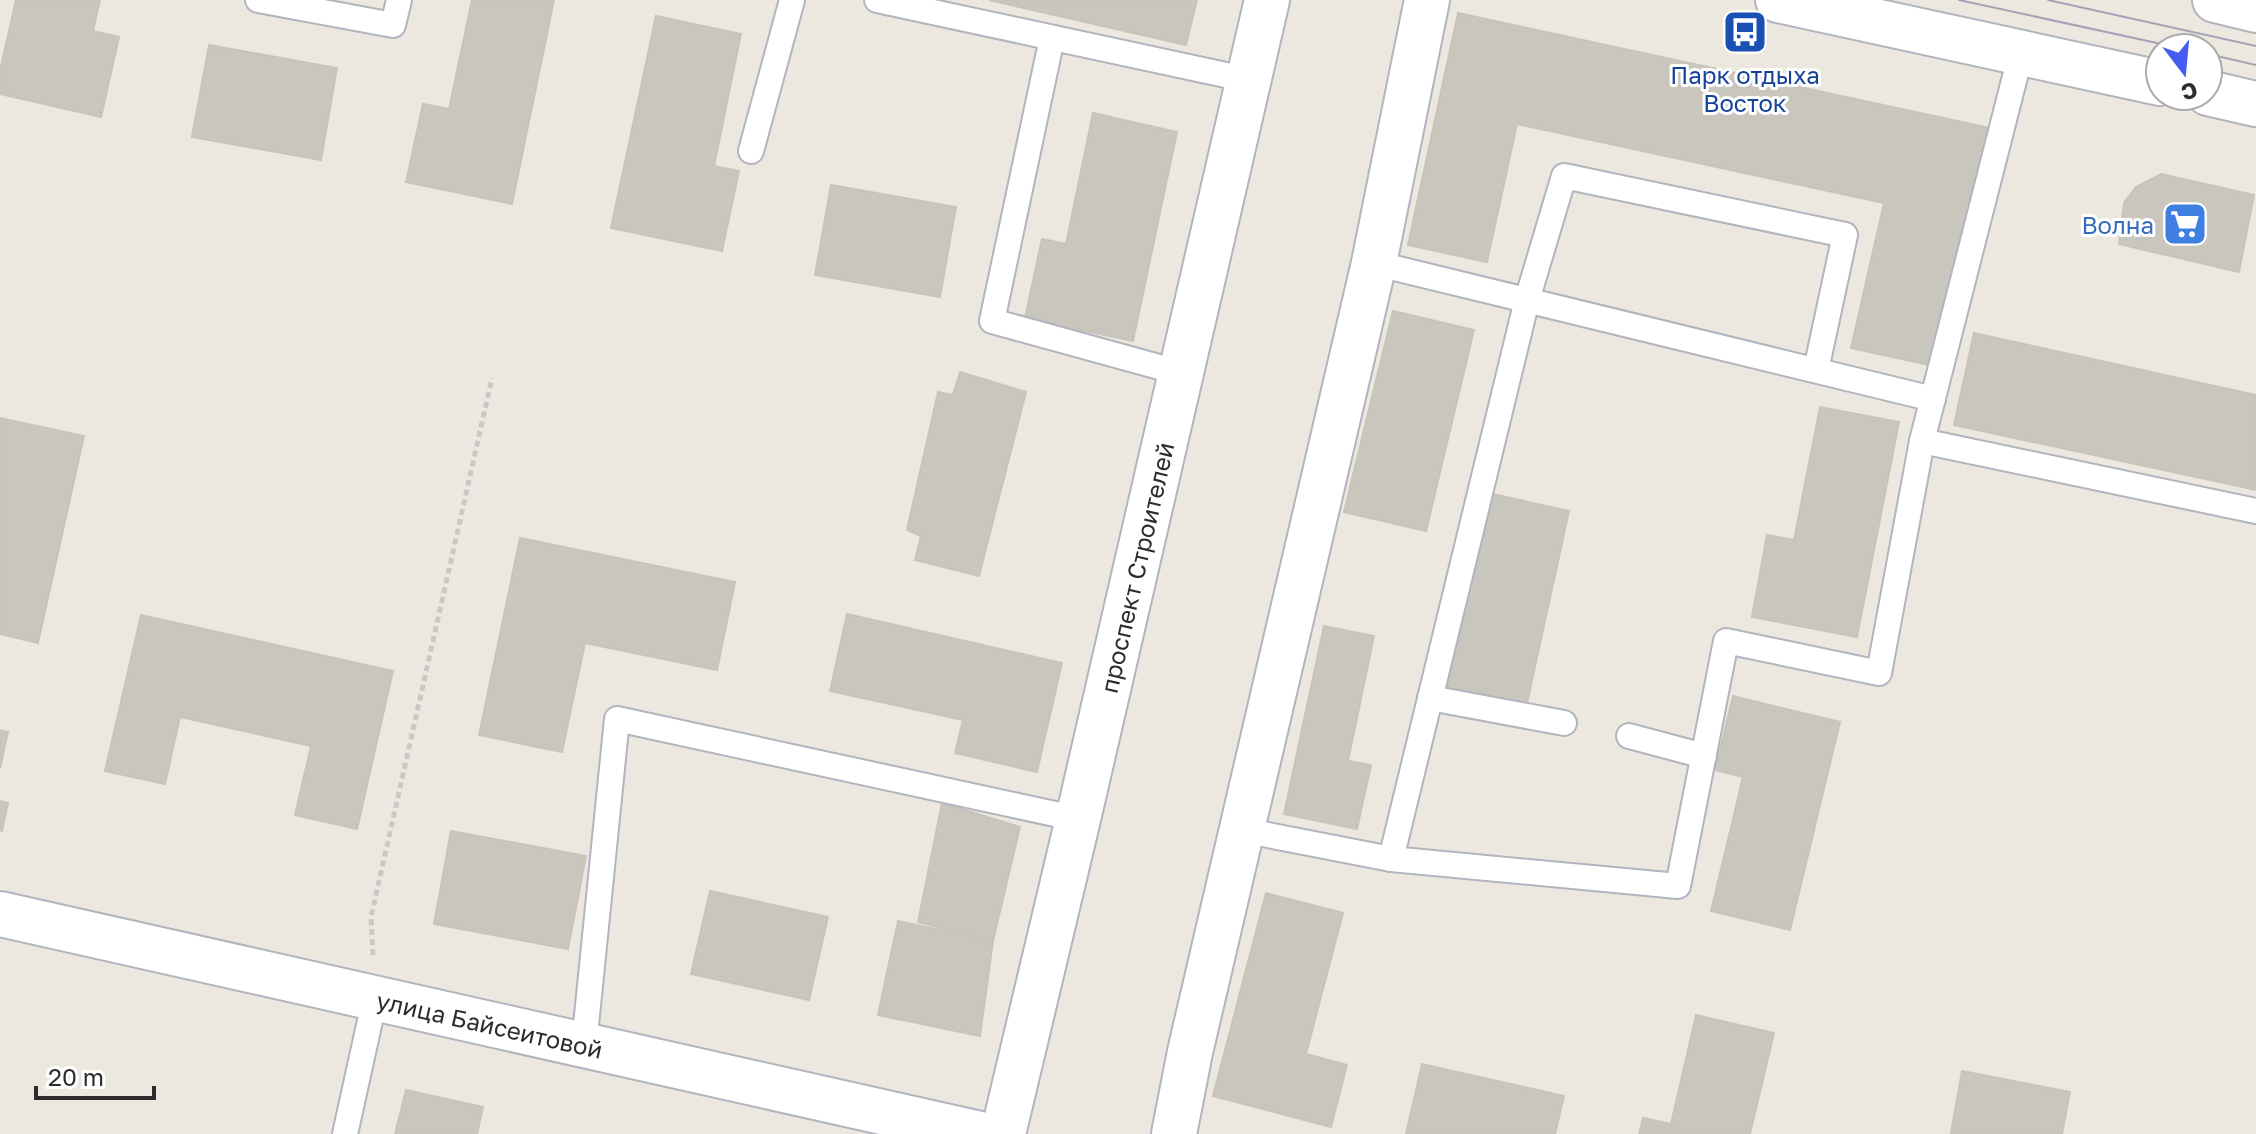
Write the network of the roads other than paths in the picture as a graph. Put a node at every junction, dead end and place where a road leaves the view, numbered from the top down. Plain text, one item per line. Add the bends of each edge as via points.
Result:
1 (258, 0) edge
2 (399, 0) edge
3 (792, 0) edge
4 (877, 0) edge
5 (1267, 0) edge
6 (1427, 0) edge
7 (1778, 0) edge
8 (2215, 0) edge
9 (2256, 10) edge
10 (1052, 38) junction
11 (2021, 53) junction
12 (1249, 80) junction
13 (2144, 80) edge
14 (2224, 97) edge
15 (2256, 104) edge
16 (751, 151) dead end
17 (1374, 263) junction
18 (1527, 300) junction
19 (1816, 370) junction
20 (1181, 373) junction
21 (1933, 399) junction
22 (1922, 441) junction
23 (2256, 511) edge
24 (1430, 698) junction
25 (1564, 723) dead end
26 (1629, 736) dead end
27 (1704, 756) junction
28 (1078, 819) junction
29 (1242, 830) junction
30 (1391, 859) junction
31 (0, 914) edge
32 (375, 998) junction
33 (584, 1045) junction
34 (345, 1134) edge
35 (980, 1134) edge
36 (1003, 1134) edge
37 (1174, 1134) edge

1 - 2 lane via 393,25
3 - 16 lane
4 - 10 lane
5 - 12 street, проспект Строителей
6 - 17 street
7 - 11 street
8 - 9 street
10 - 12 lane
10 - 20 lane via 992,321
11 - 13 street
11 - 21 lane
12 - 20 street, проспект Строителей
14 - 15 street
17 - 18 lane
17 - 29 street
18 - 19 lane
18 - 19 lane via 1564,176 1845,235
18 - 24 lane
19 - 21 lane
20 - 28 street, проспект Строителей
21 - 22 lane
22 - 23 lane
22 - 27 lane via 1879,673 1726,641
24 - 25 lane
24 - 30 lane
26 - 27 lane
27 - 30 lane via 1678,886
28 - 33 lane via 617,719
28 - 36 street, проспект Строителей
29 - 30 lane
29 - 37 street
31 - 32 street, улица Байсеитовой
32 - 33 street, улица Байсеитовой
32 - 34 lane
33 - 35 street, улица Байсеитовой

